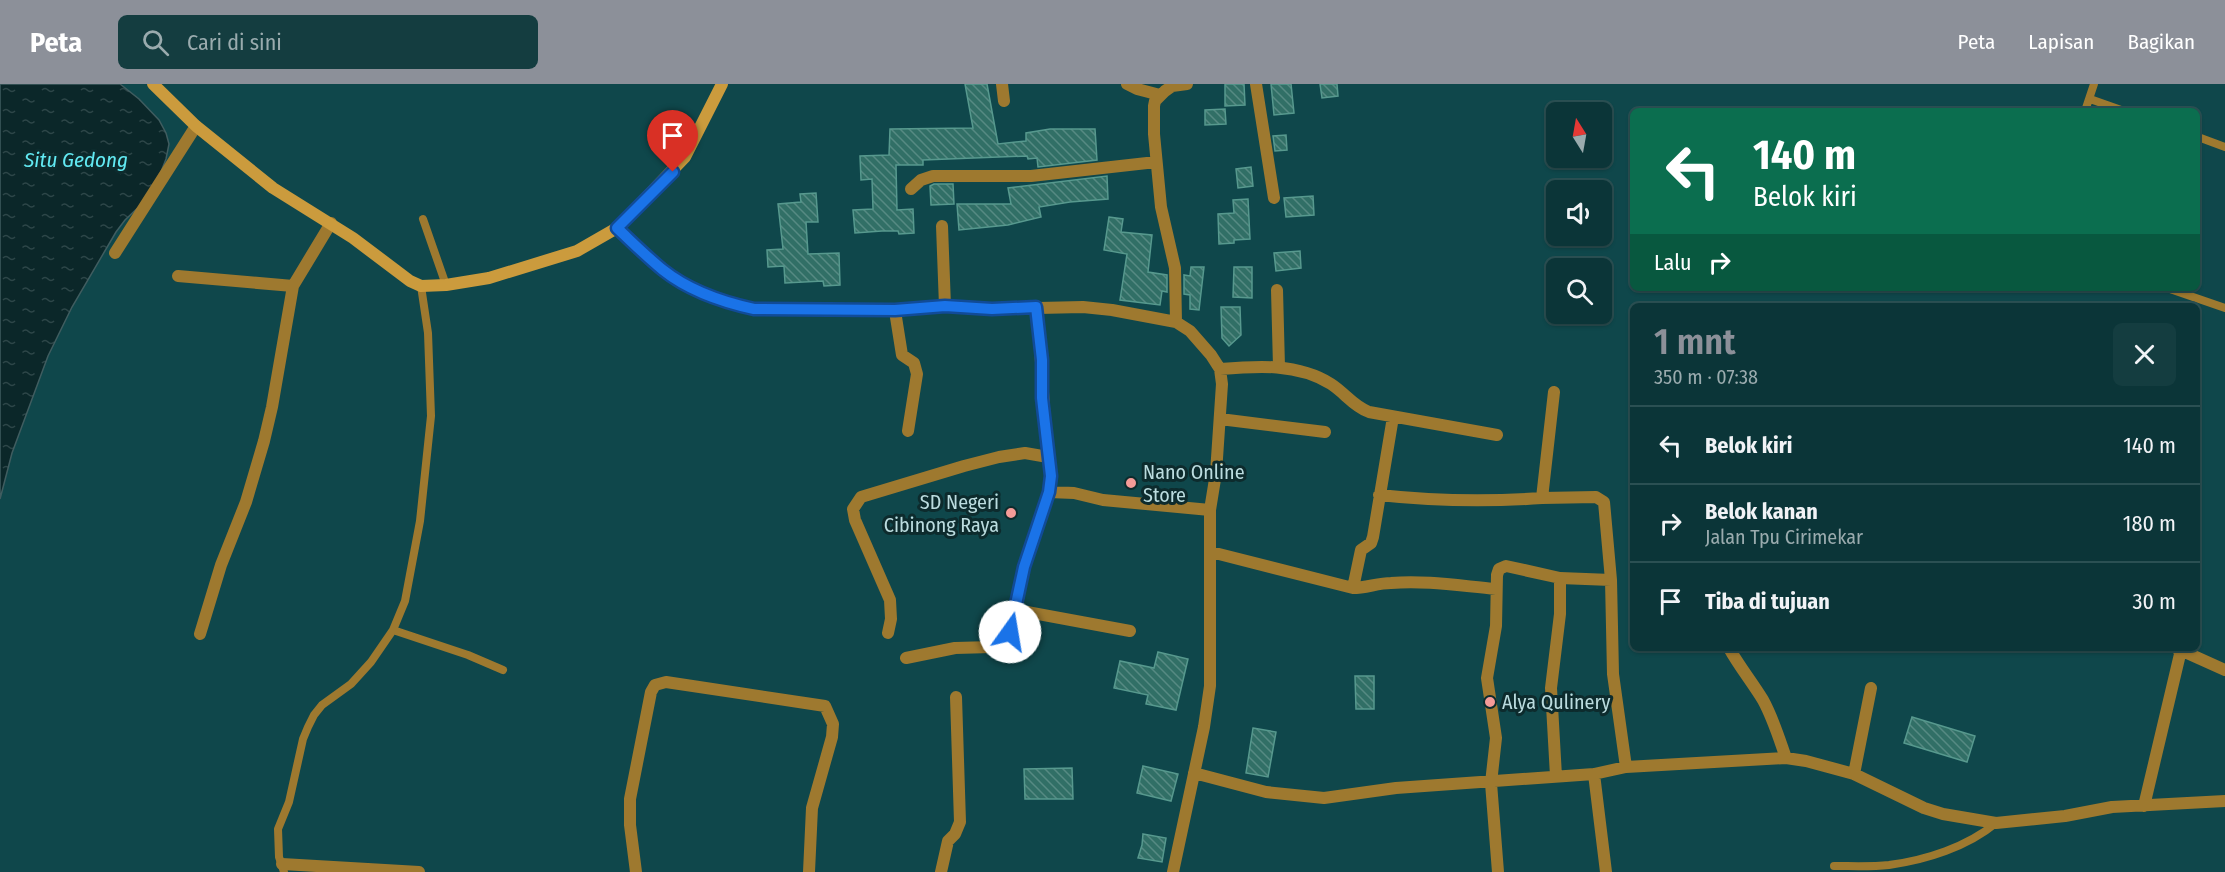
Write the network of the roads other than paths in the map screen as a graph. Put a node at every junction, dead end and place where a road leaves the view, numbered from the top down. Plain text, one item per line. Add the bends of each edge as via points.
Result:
1 (153, 84) edge
2 (722, 84) edge
3 (1002, 84) edge
4 (1127, 84) edge
5 (1187, 84) edge
6 (1256, 84) edge
7 (2094, 84) edge
8 (1160, 95) junction
9 (2090, 99) junction
10 (1004, 101) dead end
11 (2086, 108) edge
12 (2116, 108) edge
13 (196, 126) junction
14 (2200, 138) edge
15 (2225, 147) edge
16 (1156, 162) junction
17 (911, 189) dead end
18 (1274, 198) dead end
19 (423, 219) dead end
20 (331, 223) junction
21 (942, 226) dead end
22 (617, 228) junction
23 (115, 253) dead end
24 (178, 276) dead end
25 (415, 283) junction
26 (446, 285) junction
27 (292, 286) junction
28 (1277, 290) dead end
29 (2176, 291) edge
30 (945, 306) junction
31 (1036, 307) junction
32 (2225, 308) edge
33 (895, 310) junction
34 (1176, 322) junction
35 (1279, 367) junction
36 (1220, 369) junction
37 (1554, 392) dead end
38 (1393, 417) junction
39 (1220, 419) junction
40 (909, 430) dead end
41 (1325, 432) dead end
42 (1497, 435) dead end
43 (1048, 457) junction
44 (1049, 492) junction
45 (1379, 495) junction
46 (1542, 498) junction
47 (1210, 510) junction
48 (1211, 552) junction
49 (1560, 578) junction
50 (1611, 580) junction
51 (1353, 588) junction
52 (1496, 589) junction
53 (1016, 610) junction
54 (393, 630) junction
55 (1130, 632) dead end
56 (888, 633) dead end
57 (200, 634) dead end
58 (1731, 651) edge
59 (2179, 651) edge
60 (2183, 651) edge
61 (906, 658) dead end
62 (502, 670) dead end
63 (2225, 670) edge
64 (1870, 688) dead end
65 (956, 697) dead end
66 (1786, 758) junction
67 (1626, 766) junction
68 (1194, 772) junction
69 (1593, 774) junction
70 (1854, 774) junction
71 (1556, 776) junction
72 (1491, 783) junction
73 (2225, 801) edge
74 (2144, 806) junction
75 (1996, 823) junction
76 (1833, 866) dead end
77 (283, 868) edge
78 (419, 872) edge
79 (636, 872) edge
80 (809, 872) edge
81 (941, 872) edge
82 (1173, 872) edge
83 (1498, 872) edge
84 (1606, 872) edge

1 - 13 street
2 - 22 street via 685,157
3 - 10 street
4 - 8 street
5 - 8 street via 1172,86
6 - 18 street
7 - 9 lane
8 - 16 street via 1154,106
9 - 11 lane
9 - 12 lane
13 - 20 street via 273,188
13 - 23 street
14 - 15 lane
16 - 17 street via 1031,176 933,176
16 - 34 street via 1161,207 1175,268
19 - 26 lane
20 - 25 street
20 - 27 street
21 - 30 street
22 - 26 street via 563,255 489,279
22 - 33 street via 664,271 731,304 754,309
24 - 27 street
25 - 26 street
25 - 54 lane via 428,333 431,416 420,521 405,601
27 - 57 street via 264,441
28 - 35 street
29 - 32 lane
30 - 31 street
30 - 33 street
31 - 34 street via 1083,307
31 - 43 street
33 - 40 street via 902,356 914,363 917,374
34 - 36 street via 1190,331
35 - 36 street
35 - 38 street via 1316,376 1360,409
36 - 39 street
37 - 46 street
38 - 42 street
38 - 45 street
39 - 41 street
39 - 47 street
43 - 44 street
43 - 56 street via 1025,453 964,466 861,497 856,502 855,520 890,600
44 - 47 street
44 - 53 street via 1024,567
45 - 46 street via 1429,500
45 - 51 street via 1373,537 1361,550
46 - 50 street via 1596,497 1604,502
47 - 48 street
48 - 51 street
48 - 68 street via 1211,676
49 - 50 street
49 - 52 street via 1506,566 1499,569
49 - 71 street via 1551,688
50 - 67 street via 1613,675
51 - 52 street via 1389,582
52 - 72 street via 1496,626 1487,678 1496,738
53 - 55 street
53 - 61 street via 1010,632 1000,645 955,648
54 - 62 lane
54 - 77 lane via 371,662 351,684 322,705 308,727 278,829
58 - 66 street via 1768,710
59 - 74 street
60 - 63 street
64 - 70 street
65 - 81 street via 960,822 948,841
66 - 67 street
66 - 70 street
67 - 69 street
68 - 72 street via 1266,792 1314,798 1396,788
68 - 82 street
69 - 71 street
69 - 84 street
70 - 75 street via 1924,808
71 - 72 street
72 - 83 street
73 - 74 street
74 - 75 street
75 - 76 lane via 1977,837 1915,859 1888,865
77 - 78 street
79 - 80 street via 630,799 651,692 666,682 825,706 833,724 832,736 813,808

